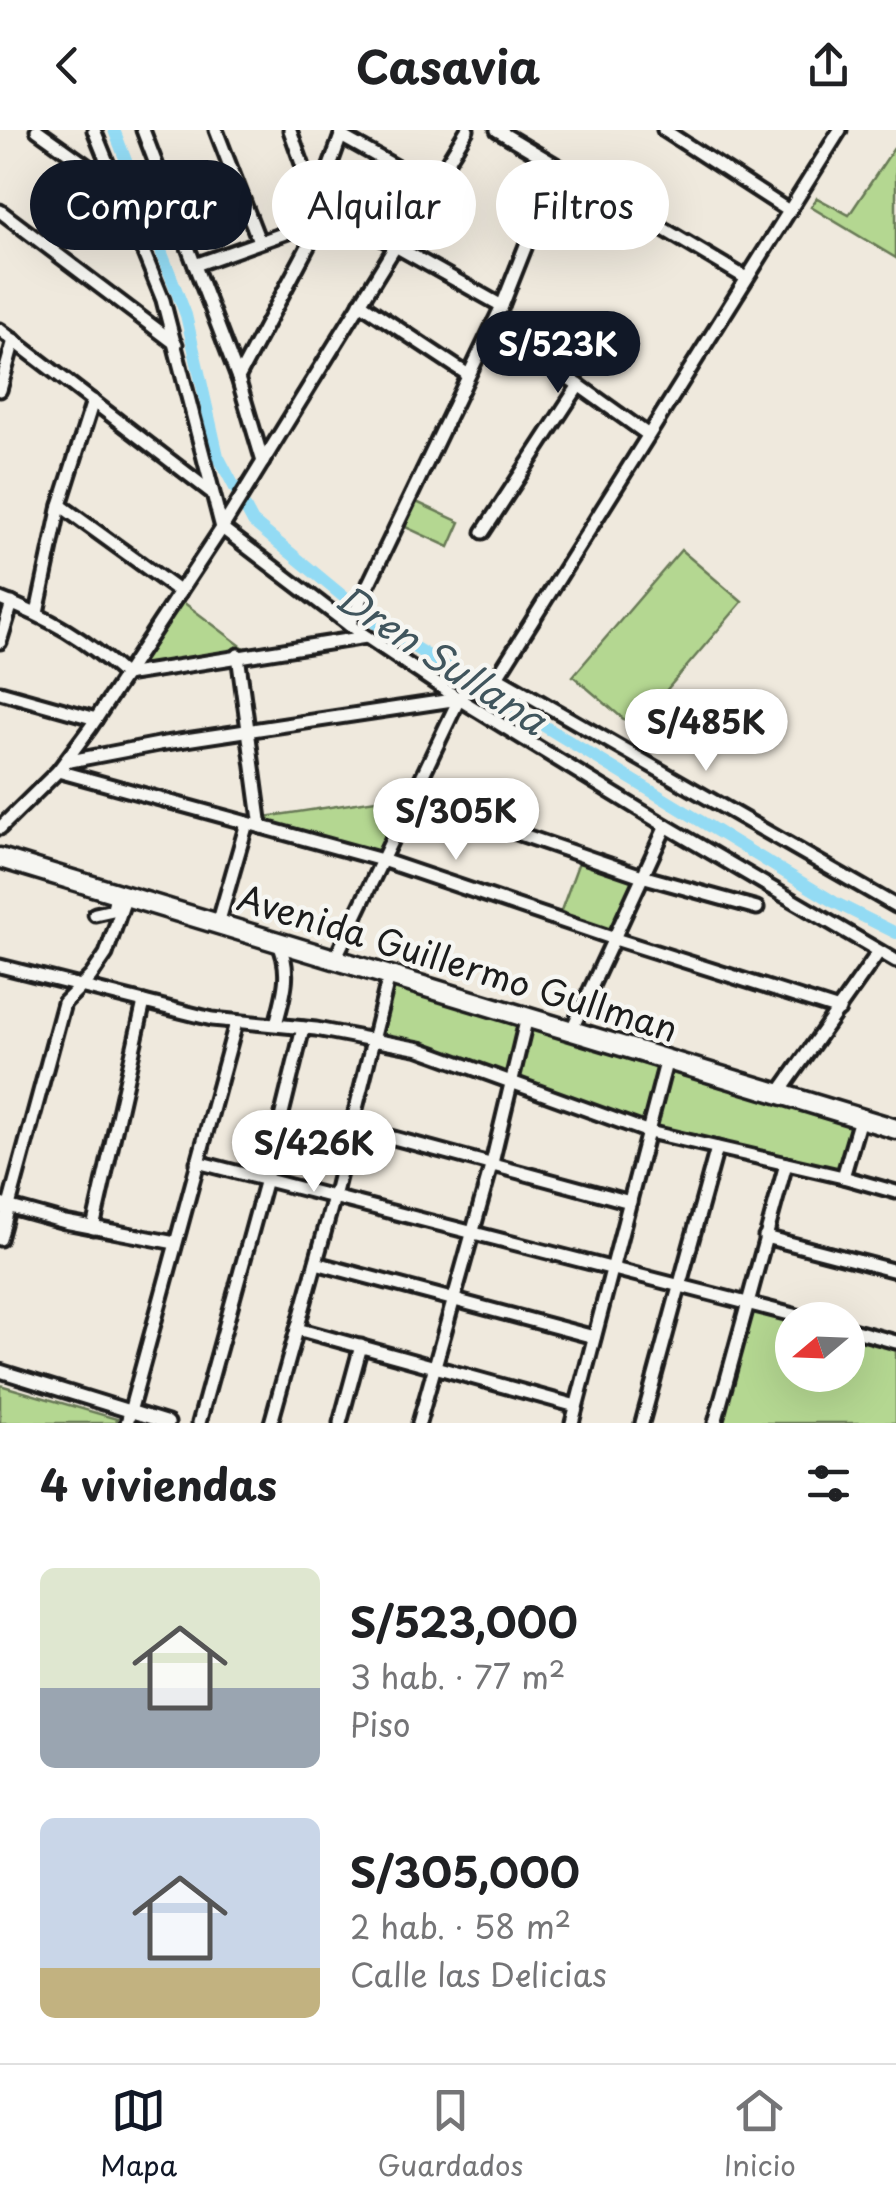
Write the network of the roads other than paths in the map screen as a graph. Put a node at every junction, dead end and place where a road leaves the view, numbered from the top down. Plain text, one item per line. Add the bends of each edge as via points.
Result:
1 (38, 130) edge
2 (94, 130) edge
3 (143, 130) edge
4 (216, 130) edge
5 (290, 130) edge
6 (497, 130) edge
7 (664, 130) edge
8 (464, 131) edge
9 (834, 132) edge
10 (342, 133) edge
11 (79, 160) edge
12 (106, 160) edge
13 (301, 160) edge
14 (332, 160) edge
15 (387, 160) edge
16 (447, 160) edge
17 (548, 160) edge
18 (789, 210) junction
19 (0, 211) edge
20 (669, 232) edge
21 (272, 237) edge
22 (259, 242) junction
23 (143, 250) edge
24 (306, 250) edge
25 (393, 250) edge
26 (403, 250) edge
27 (524, 250) edge
28 (195, 266) junction
29 (746, 278) junction
30 (360, 303) junction
31 (502, 306) junction
32 (492, 324) junction
33 (0, 330) edge
34 (14, 340) junction
35 (177, 344) junction
36 (466, 374) junction
37 (238, 378) junction
38 (579, 386) junction
39 (0, 390) edge
40 (92, 401) junction
41 (646, 434) junction
42 (263, 462) junction
43 (211, 492) junction
44 (60, 505) junction
45 (225, 523) junction
46 (482, 532) dead end
47 (180, 592) junction
48 (6, 601) edge
49 (38, 613) junction
50 (350, 622) junction
51 (366, 637) junction
52 (0, 642) edge
53 (238, 655) junction
54 (125, 675) junction
55 (496, 677) junction
56 (0, 692) edge
57 (463, 694) junction
58 (96, 719) junction
59 (248, 731) junction
60 (61, 766) junction
61 (412, 797) junction
62 (247, 823) junction
63 (666, 826) junction
64 (261, 827) junction
65 (0, 828) edge
66 (382, 860) junction
67 (2, 861) edge
68 (645, 877) junction
69 (121, 895) junction
70 (896, 906) edge
71 (756, 908) dead end
72 (95, 914) dead end
73 (218, 924) junction
74 (615, 939) junction
75 (278, 942) junction
76 (878, 953) junction
77 (335, 959) junction
78 (896, 961) edge
79 (0, 966) edge
80 (390, 976) junction
81 (81, 984) junction
82 (144, 1002) junction
83 (839, 1010) junction
84 (527, 1017) junction
85 (236, 1023) junction
86 (276, 1024) junction
87 (303, 1028) junction
88 (572, 1029) junction
89 (374, 1039) junction
90 (668, 1059) junction
91 (511, 1084) junction
92 (779, 1093) junction
93 (860, 1119) junction
94 (353, 1127) junction
95 (896, 1129) edge
96 (650, 1132) junction
97 (716, 1148) junction
98 (196, 1162) junction
99 (492, 1162) junction
100 (786, 1164) junction
101 (843, 1177) junction
102 (266, 1180) junction
103 (896, 1192) edge
104 (334, 1197) junction
105 (630, 1202) junction
106 (5, 1205) edge
107 (93, 1228) junction
108 (472, 1232) junction
109 (765, 1236) junction
110 (0, 1239) edge
111 (174, 1243) junction
112 (316, 1263) junction
113 (612, 1268) junction
114 (896, 1272) edge
115 (678, 1285) junction
116 (454, 1300) junction
117 (748, 1302) junction
118 (775, 1309) edge
119 (297, 1329) junction
120 (865, 1334) edge
121 (594, 1337) junction
122 (896, 1342) edge
123 (360, 1346) junction
124 (435, 1367) junction
125 (0, 1371) edge
126 (576, 1406) junction
127 (129, 1418) edge
128 (168, 1423) edge
129 (199, 1423) edge
130 (271, 1423) edge
131 (340, 1423) edge
132 (419, 1423) edge
133 (572, 1423) edge
134 (642, 1423) edge
135 (716, 1423) edge

1 - 11 street
2 - 12 street
3 - 28 street
4 - 22 street
5 - 13 street
6 - 17 street
7 - 18 street
8 - 16 street
9 - 18 street
10 - 14 street
10 - 15 street
18 - 29 street
19 - 35 street
20 - 29 street
21 - 22 street
22 - 28 street
23 - 35 street
24 - 37 street
25 - 30 street
26 - 31 street
27 - 31 street
28 - 37 street
29 - 41 street
30 - 36 street
30 - 42 street
31 - 32 street
32 - 36 street
32 - 38 street
33 - 34 street
34 - 39 street
34 - 40 street
35 - 43 street
36 - 50 street
37 - 42 street
38 - 41 street
38 - 46 street
40 - 43 street
40 - 44 street
41 - 55 street
42 - 45 street
43 - 45 street
44 - 47 street
44 - 49 street
45 - 47 street
45 - 50 street
47 - 54 street
48 - 49 street
48 - 52 street
49 - 54 street via 89,643
50 - 51 street
51 - 53 street
51 - 57 street
53 - 54 street
53 - 59 street
54 - 58 street
55 - 57 street
55 - 70 street
56 - 58 street
57 - 59 street
57 - 61 street
57 - 63 street
58 - 60 street
59 - 60 street
59 - 64 street
60 - 62 street
60 - 65 street
61 - 66 street
61 - 68 street
62 - 64 street
62 - 73 street
63 - 68 street
63 - 76 street
64 - 66 street
66 - 74 street
66 - 77 street
67 - 69 main road, Avenida Guillermo Gullman
68 - 71 street
68 - 74 street
69 - 72 street via 113,910
69 - 73 main road, Avenida Guillermo Gullman
69 - 81 street via 106,954
73 - 75 main road, Avenida Guillermo Gullman
74 - 83 street
74 - 88 street
75 - 77 main road, Avenida Guillermo Gullman
75 - 86 street via 288,980
76 - 78 street
76 - 83 street
77 - 80 main road, Avenida Guillermo Gullman
79 - 81 street
80 - 84 main road, Avenida Guillermo Gullman
80 - 89 street
81 - 82 street
81 - 106 street via 64,1003
82 - 85 street
82 - 107 street
83 - 92 street
84 - 88 main road, Avenida Guillermo Gullman
84 - 91 street
85 - 86 street
85 - 98 street
86 - 87 street
87 - 89 street
87 - 102 street
88 - 90 main road, Avenida Guillermo Gullman
89 - 91 street
89 - 94 street
90 - 92 main road, Avenida Guillermo Gullman
90 - 96 street
91 - 96 street
91 - 99 street
92 - 93 main road, Avenida Guillermo Gullman
93 - 95 main road, Avenida Guillermo Gullman
93 - 101 street
94 - 99 street
94 - 104 street
96 - 97 street
96 - 105 street
97 - 100 street
97 - 115 street
98 - 102 street
98 - 111 street
99 - 105 street
99 - 108 street
100 - 101 street
100 - 109 street
101 - 103 street
102 - 104 street
102 - 129 street
104 - 108 street
104 - 112 street
105 - 113 street
106 - 107 street
106 - 110 street
107 - 111 street
108 - 113 street
108 - 116 street
109 - 114 street
109 - 117 street
111 - 127 street
112 - 116 street
112 - 119 street
113 - 115 street
113 - 121 street
115 - 117 street
115 - 134 street
116 - 121 street
116 - 124 street
117 - 118 street
117 - 135 street
119 - 123 street
119 - 130 street
120 - 122 street
121 - 126 street
123 - 124 street
123 - 131 street
124 - 126 street
124 - 132 street
125 - 127 street
126 - 133 street
127 - 128 street

